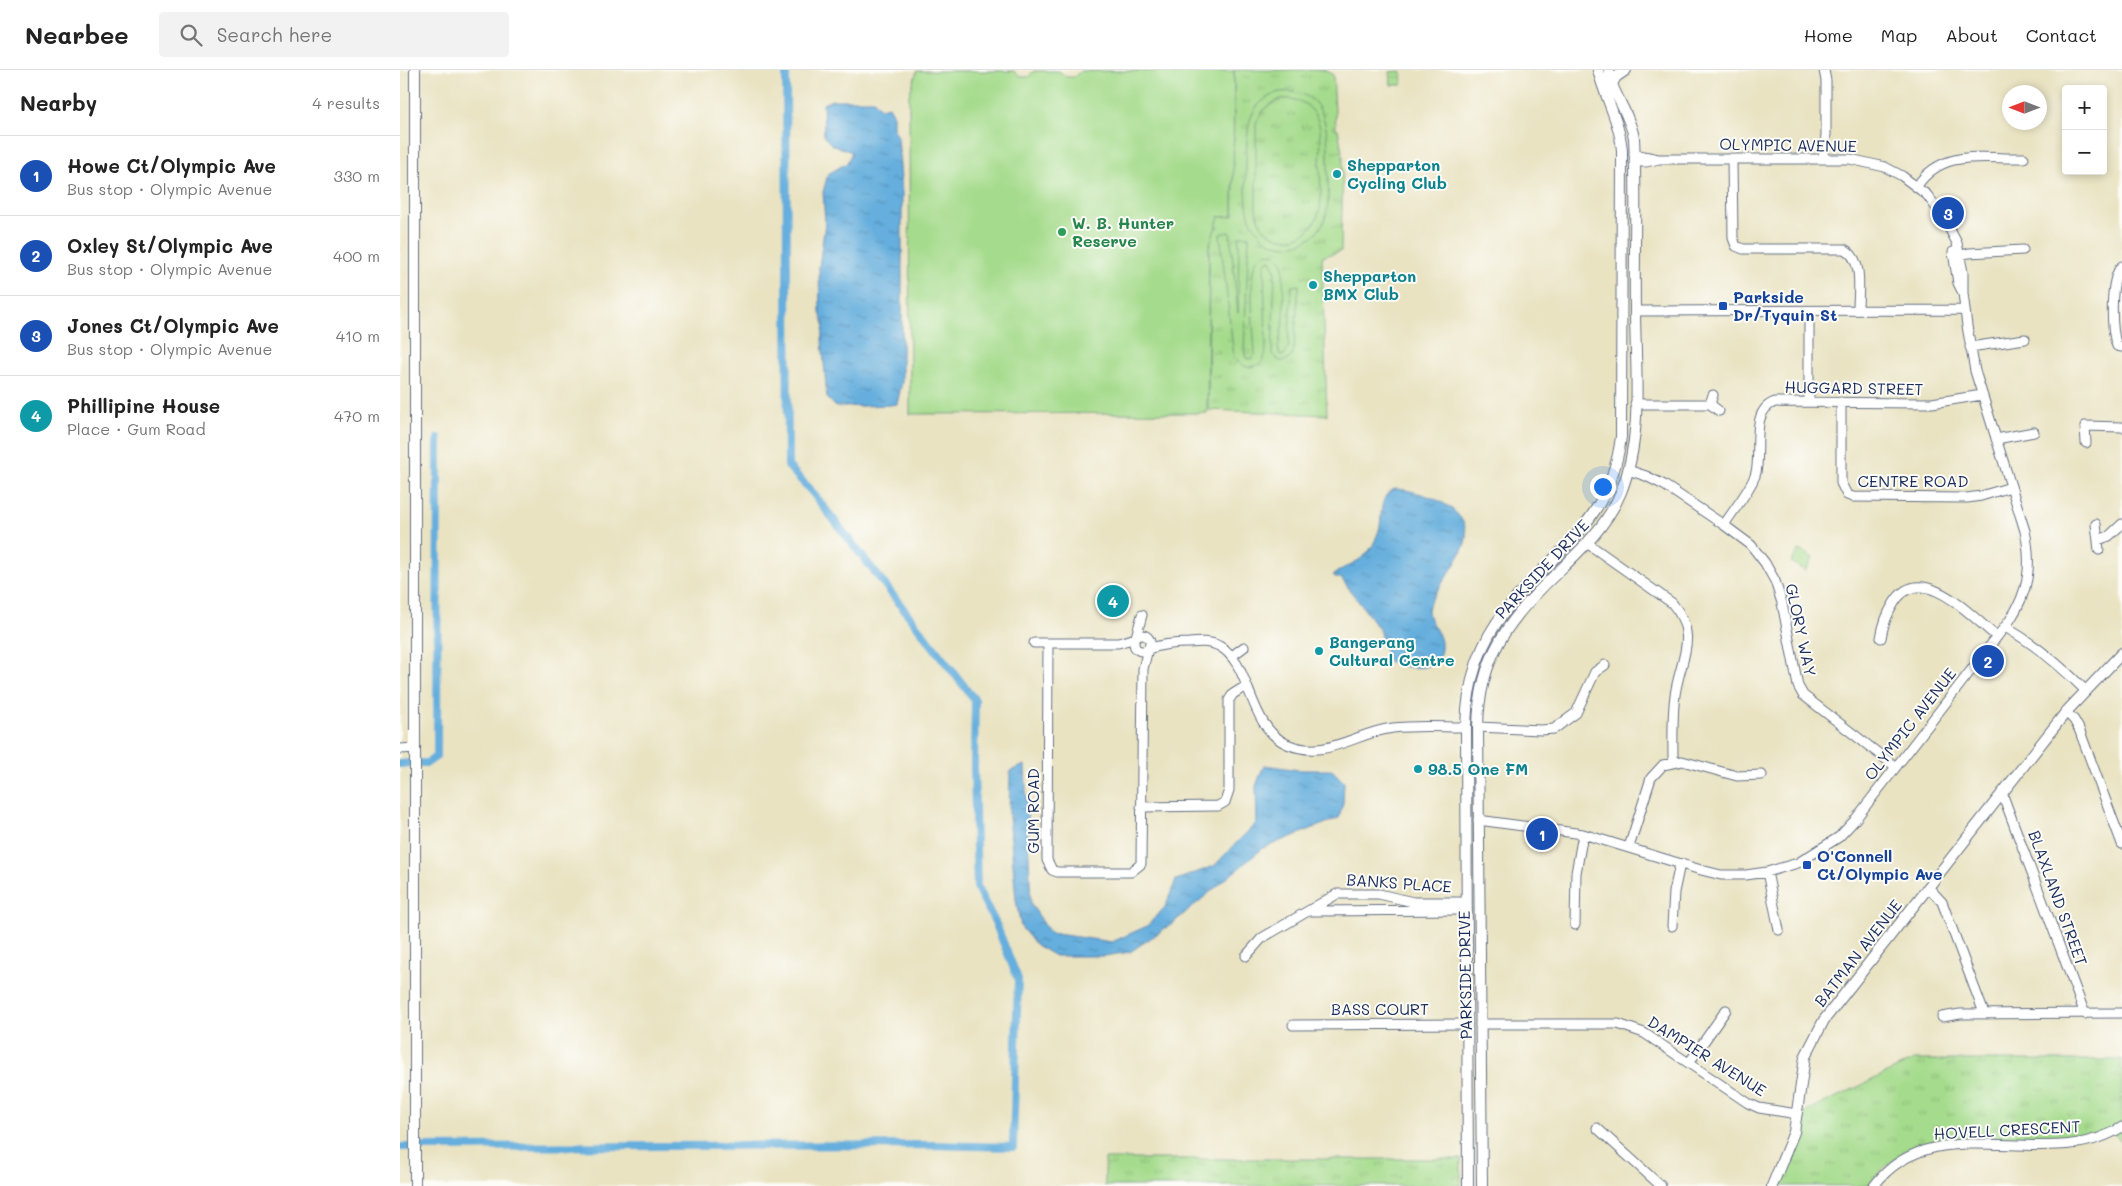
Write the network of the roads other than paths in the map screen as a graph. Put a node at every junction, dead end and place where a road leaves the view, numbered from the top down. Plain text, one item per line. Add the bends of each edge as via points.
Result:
1 (415, 70) edge
2 (1598, 70) edge
3 (1610, 70) edge
4 (1626, 70) edge
5 (1824, 70) edge
6 (1829, 70) edge
7 (1826, 82) junction
8 (1612, 84) junction
9 (1622, 158) junction
10 (1634, 158) junction
11 (1732, 158) junction
12 (1826, 158) junction
13 (2024, 158) dead end
14 (1917, 186) junction
15 (2023, 250) dead end
16 (1957, 256) junction
17 (2122, 266) edge
18 (1858, 309) junction
19 (1965, 310) junction
20 (1622, 311) junction
21 (1634, 311) junction
22 (1808, 311) junction
23 (2025, 339) dead end
24 (1970, 347) junction
25 (2122, 347) edge
26 (1623, 355) junction
27 (1635, 355) junction
28 (1982, 395) junction
29 (1808, 402) junction
30 (1841, 402) junction
31 (1635, 404) junction
32 (1719, 411) dead end
33 (2122, 427) edge
34 (2034, 432) dead end
35 (1996, 439) junction
36 (2086, 443) dead end
37 (1616, 468) junction
38 (1628, 470) junction
39 (2011, 487) junction
40 (1724, 524) junction
41 (2096, 524) dead end
42 (2122, 524) edge
43 (1577, 536) junction
44 (2098, 540) junction
45 (1587, 543) junction
46 (2099, 550) dead end
47 (2007, 624) junction
48 (1136, 637) junction
49 (1148, 637) junction
50 (1997, 637) junction
51 (1881, 638) dead end
52 (1034, 643) dead end
53 (1048, 643) junction
54 (1118, 643) junction
55 (1165, 643) junction
56 (1244, 647) dead end
57 (1136, 649) junction
58 (1148, 649) junction
59 (2122, 653) edge
60 (1232, 656) junction
61 (1605, 665) dead end
62 (1143, 668) junction
63 (1246, 686) junction
64 (2085, 690) junction
65 (2066, 712) junction
66 (1466, 727) junction
67 (1478, 727) junction
68 (415, 748) junction
69 (400, 749) edge
70 (1673, 761) junction
71 (1896, 767) junction
72 (1762, 775) dead end
73 (2002, 792) junction
74 (1141, 807) junction
75 (1478, 824) junction
76 (1466, 825) junction
77 (1583, 834) junction
78 (2122, 844) edge
79 (1629, 847) junction
80 (1680, 864) junction
81 (1767, 872) junction
82 (1928, 887) junction
83 (1397, 899) junction
84 (1418, 906) junction
85 (1466, 906) junction
86 (1479, 906) junction
87 (1396, 910) junction
88 (1305, 912) junction
89 (1575, 925) dead end
90 (1672, 926) dead end
91 (1779, 930) dead end
92 (1246, 956) dead end
93 (1726, 1010) dead end
94 (1984, 1013) junction
95 (2122, 1013) edge
96 (2084, 1014) junction
97 (1942, 1017) dead end
98 (1293, 1024) dead end
99 (1467, 1024) junction
100 (1480, 1024) junction
101 (1689, 1063) junction
102 (1797, 1114) junction
103 (2122, 1127) edge
104 (1597, 1128) dead end
105 (415, 1186) edge
106 (1468, 1186) edge
107 (1482, 1186) edge
108 (1661, 1186) edge
109 (1773, 1186) edge
110 (1874, 1186) edge

1 - 68 street
2 - 9 street, PARKSIDE DRIVE via 1618,126
3 - 8 street, PARKSIDE DRIVE
4 - 8 street
5 - 7 street
6 - 7 street
7 - 12 street
8 - 10 street, PARKSIDE DRIVE via 1632,125
9 - 10 street
9 - 20 street, PARKSIDE DRIVE
10 - 11 street, OLYMPIC AVENUE
10 - 21 street, PARKSIDE DRIVE
11 - 12 street, OLYMPIC AVENUE
11 - 18 street via 1733,238 1736,246 1743,249 1844,249 1850,252 1858,271
12 - 14 street, OLYMPIC AVENUE via 1850,159 1885,167
13 - 14 street via 1947,161 1935,166
14 - 16 street, OLYMPIC AVENUE via 1950,229
15 - 16 street
16 - 19 street, OLYMPIC AVENUE via 1958,283
17 - 25 street via 2117,273 2113,302 2114,338
18 - 19 street
18 - 22 street
19 - 24 street, OLYMPIC AVENUE
20 - 21 street
20 - 26 street, PARKSIDE DRIVE
21 - 22 street
21 - 27 street, PARKSIDE DRIVE
22 - 29 street
23 - 24 street
24 - 28 street, OLYMPIC AVENUE
26 - 27 street
26 - 37 street, PARKSIDE DRIVE via 1622,431
27 - 31 street, PARKSIDE DRIVE
28 - 30 street, HUGGARD STREET via 1932,403
28 - 35 street, OLYMPIC AVENUE
29 - 30 street, HUGGARD STREET
29 - 40 street, HUGGARD STREET via 1775,402 1764,409 1755,475
30 - 39 street, CENTRE ROAD via 1841,483 1847,495 1967,498
31 - 32 street via 1712,400
31 - 38 street, PARKSIDE DRIVE via 1634,442
33 - 36 street via 2085,426
34 - 35 street
35 - 39 street, OLYMPIC AVENUE
37 - 38 street
37 - 43 street, PARKSIDE DRIVE via 1605,494
38 - 40 street, GLORY WAY via 1664,485
38 - 45 street, PARKSIDE DRIVE via 1610,513
39 - 47 street, OLYMPIC AVENUE via 2025,531 2030,565 2024,595
40 - 71 street, GLORY WAY via 1751,545 1776,581 1794,676 1803,695
41 - 44 street
42 - 44 street via 2109,536
43 - 45 street
43 - 66 street, PARKSIDE DRIVE via 1505,611 1489,636 1470,686
44 - 46 street
45 - 67 street, PARKSIDE DRIVE via 1522,608 1499,640 1480,692
45 - 70 street via 1672,603 1686,625 1687,649 1678,678 1674,711
47 - 50 street, OLYMPIC AVENUE
47 - 64 street via 2054,660
48 - 49 street
48 - 49 street via 1142,615
48 - 54 street
48 - 57 street
49 - 55 street
49 - 58 street
50 - 51 street via 1941,592 1918,585 1903,590 1898,596 1885,618
50 - 71 street, OLYMPIC AVENUE
52 - 53 street
53 - 54 street
53 - 74 street, GUM ROAD via 1048,866 1057,872 1123,872 1137,868 1142,858
54 - 57 street
55 - 58 street
55 - 60 street via 1212,643
56 - 60 street
57 - 58 street via 1143,652
57 - 62 street, GUM ROAD
58 - 62 street, GUM ROAD
59 - 64 street, BATMAN AVENUE
60 - 63 street
61 - 67 street via 1595,672 1576,713 1554,729
62 - 74 street, GUM ROAD
63 - 66 street via 1267,727 1286,743 1300,748 1332,748 1378,730
63 - 74 street via 1229,700 1229,790 1225,802 1218,806
64 - 65 street, BATMAN AVENUE
65 - 73 street, BATMAN AVENUE
65 - 78 street via 2079,729
66 - 67 street
66 - 76 street, PARKSIDE DRIVE
67 - 75 street, PARKSIDE DRIVE
68 - 69 street
68 - 105 street
70 - 72 street via 1737,776
70 - 79 street via 1663,765 1651,778
71 - 81 street, OLYMPIC AVENUE via 1840,836 1798,863
73 - 82 street, BATMAN AVENUE
73 - 96 street, BLAXLAND STREET
75 - 76 street
75 - 77 street, OLYMPIC AVENUE
75 - 86 street, PARKSIDE DRIVE
76 - 85 street, PARKSIDE DRIVE
77 - 79 street, OLYMPIC AVENUE
77 - 89 street via 1576,874
79 - 80 street, OLYMPIC AVENUE
80 - 81 street, OLYMPIC AVENUE via 1721,875
80 - 90 street
81 - 91 street
82 - 94 street via 1942,902
82 - 102 street, BATMAN AVENUE via 1834,1007 1813,1039 1805,1057
83 - 84 street, BANKS PLACE
83 - 87 street
83 - 88 street, BANKS PLACE via 1379,894 1337,894
84 - 85 street, BANKS PLACE
84 - 87 street, BANKS PLACE
85 - 86 street
85 - 99 street, PARKSIDE DRIVE
86 - 100 street, PARKSIDE DRIVE
87 - 88 street, BANKS PLACE
88 - 92 street, BANKS PLACE via 1259,940
93 - 101 street
94 - 96 street
94 - 97 street
95 - 96 street
98 - 99 street, BASS COURT
99 - 100 street
99 - 106 street, PARKSIDE DRIVE
100 - 101 street, DAMPIER AVENUE via 1618,1024 1644,1032
100 - 107 street, PARKSIDE DRIVE
101 - 102 street, DAMPIER AVENUE via 1748,1103
102 - 109 street, BATMAN AVENUE
103 - 110 street, HOVELL CRESCENT via 2103,1137 2072,1144 1952,1145 1927,1149 1901,1160
104 - 108 street

